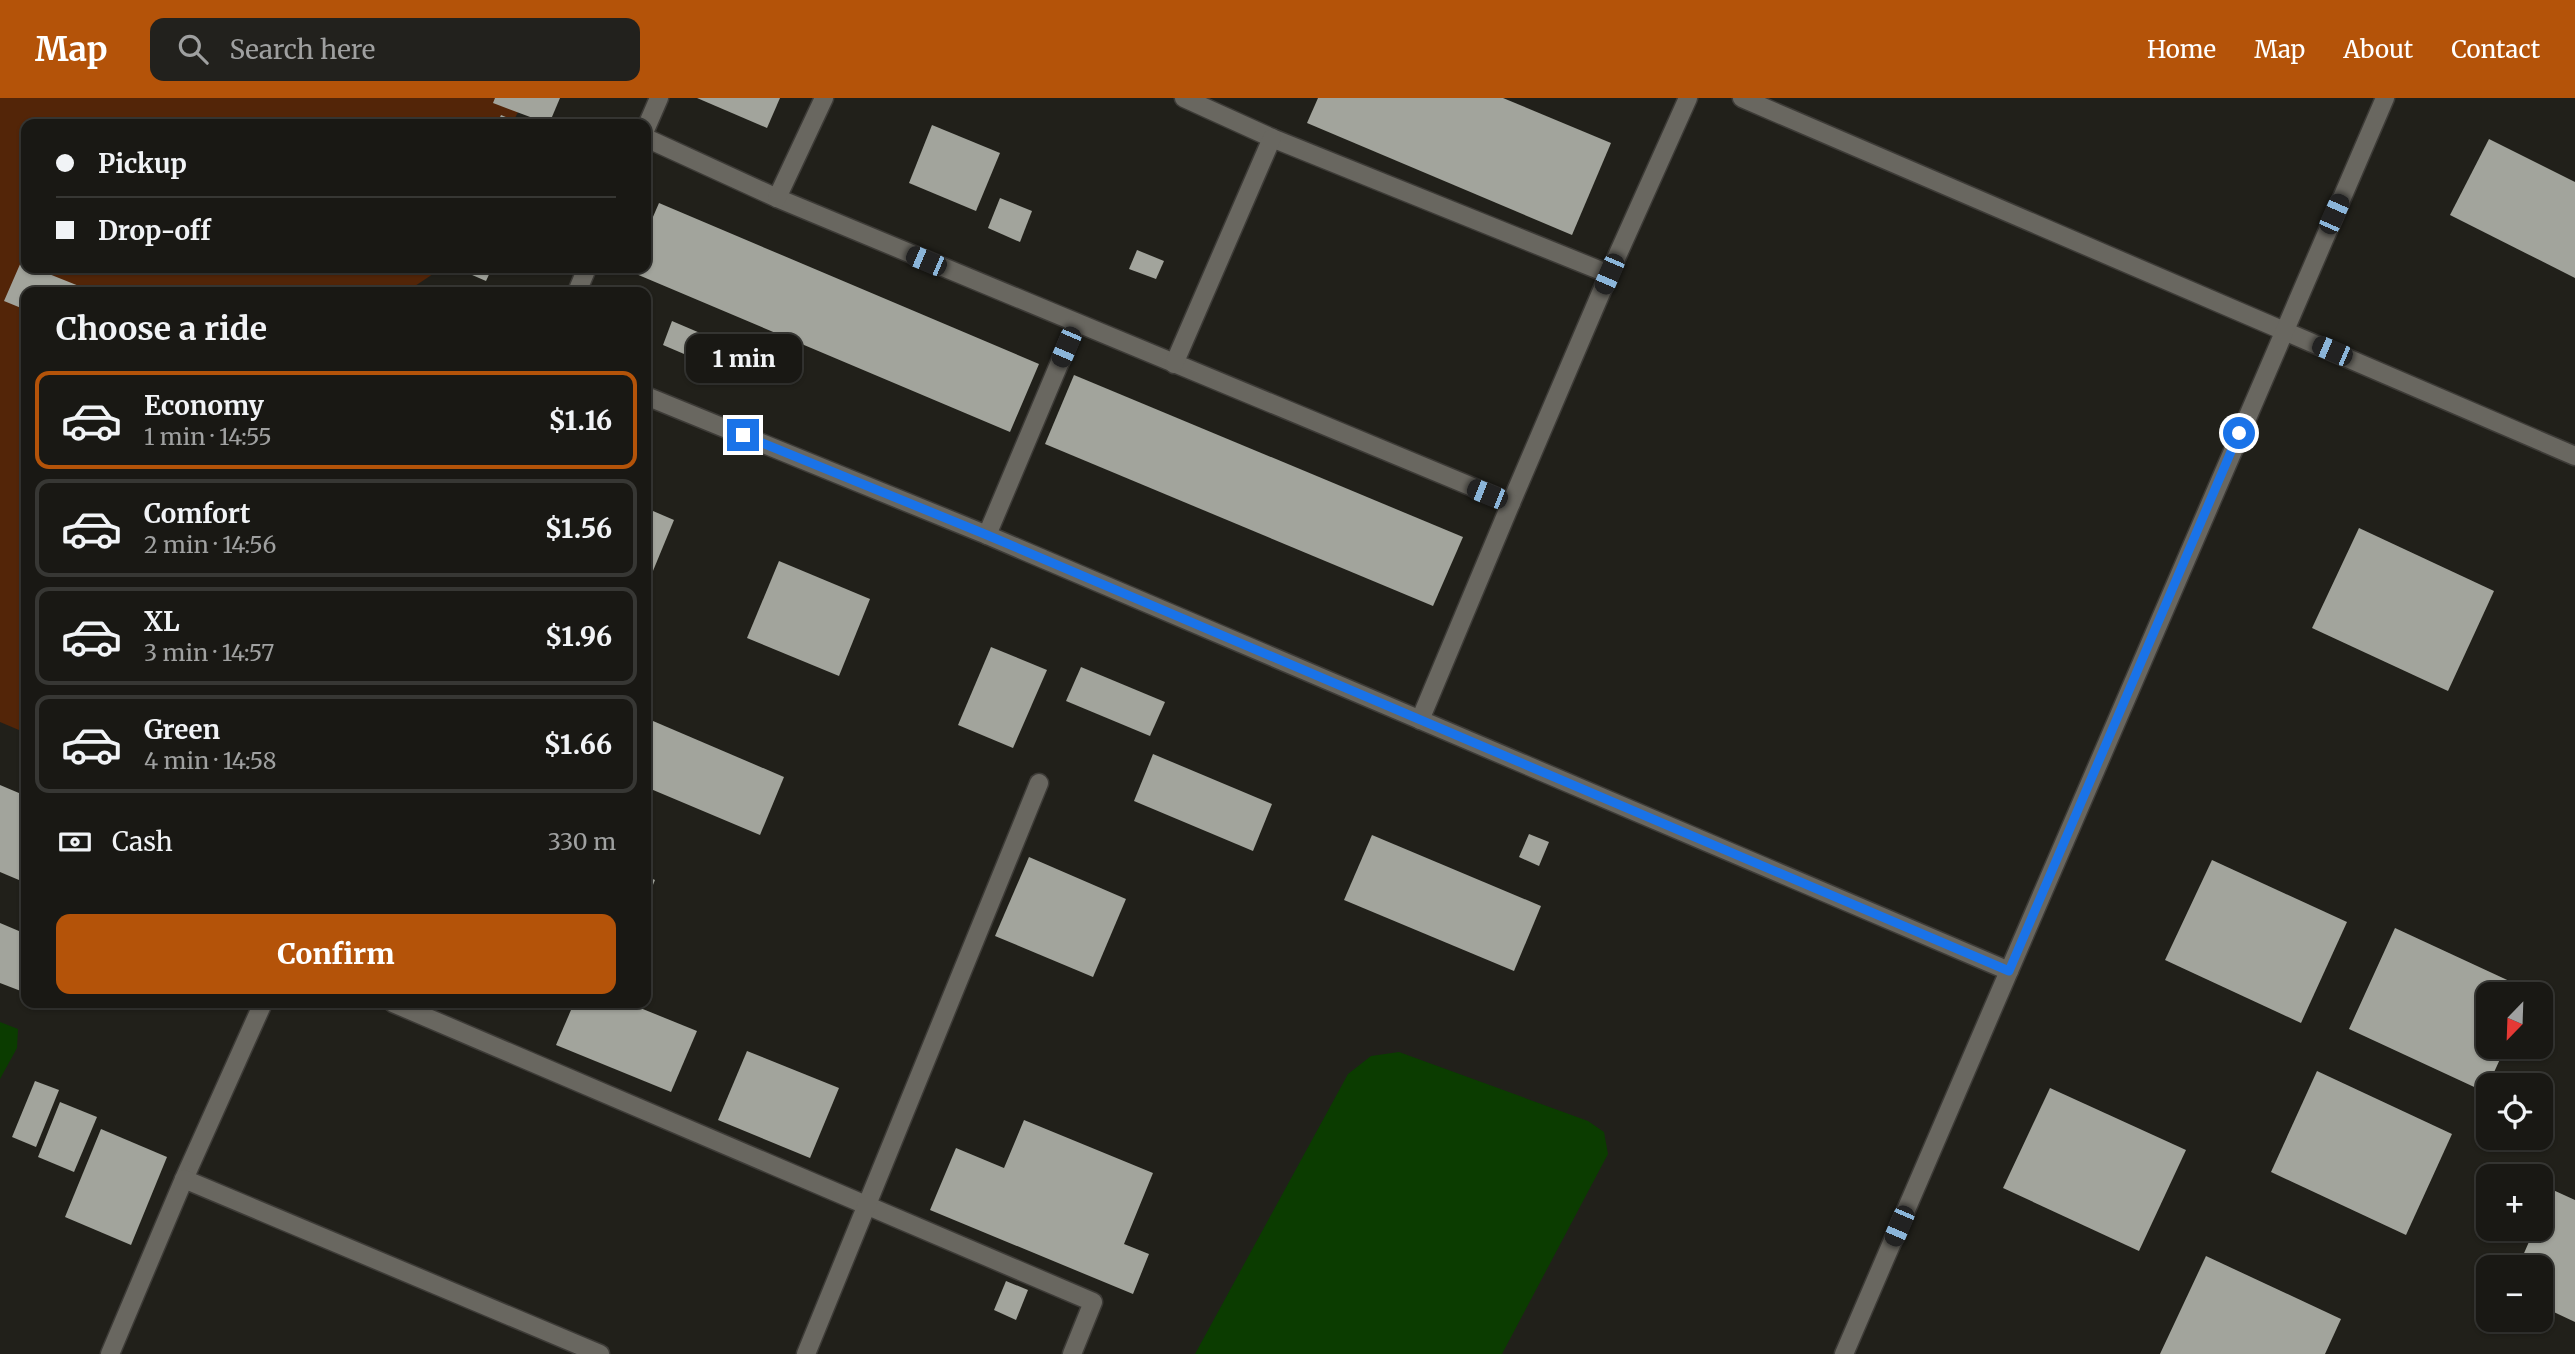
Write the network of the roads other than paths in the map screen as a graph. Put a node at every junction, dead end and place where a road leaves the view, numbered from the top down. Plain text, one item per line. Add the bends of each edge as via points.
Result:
1 (659, 98) edge
2 (824, 98) edge
3 (1184, 98) edge
4 (1688, 98) edge
5 (1742, 98) edge
6 (2385, 98) edge
7 (650, 119) edge
8 (1272, 138) junction
9 (651, 140) edge
10 (777, 198) junction
11 (1609, 274) junction
12 (1076, 324) junction
13 (2283, 330) junction
14 (1174, 364) junction
15 (651, 398) edge
16 (2575, 456) edge
17 (1511, 503) junction
18 (987, 535) junction
19 (1420, 720) junction
20 (1039, 783) dead end
21 (2009, 971) junction
22 (261, 1008) edge
23 (405, 1008) edge
24 (184, 1179) junction
25 (867, 1206) junction
26 (110, 1354) edge
27 (600, 1354) edge
28 (806, 1354) edge
29 (1072, 1354) edge
30 (1844, 1354) edge

1 - 7 street
2 - 10 street
3 - 8 street
4 - 11 street
5 - 13 street
6 - 13 street
8 - 11 street
8 - 14 street
9 - 10 street
10 - 12 street
11 - 17 street
12 - 14 street
12 - 18 street
13 - 16 street
13 - 21 street
14 - 17 street
15 - 18 street
17 - 19 street
18 - 19 street
19 - 21 street
20 - 25 street
21 - 30 street
22 - 24 street
23 - 25 street
24 - 26 street
24 - 27 street
25 - 28 street
25 - 29 street via 1093,1303

